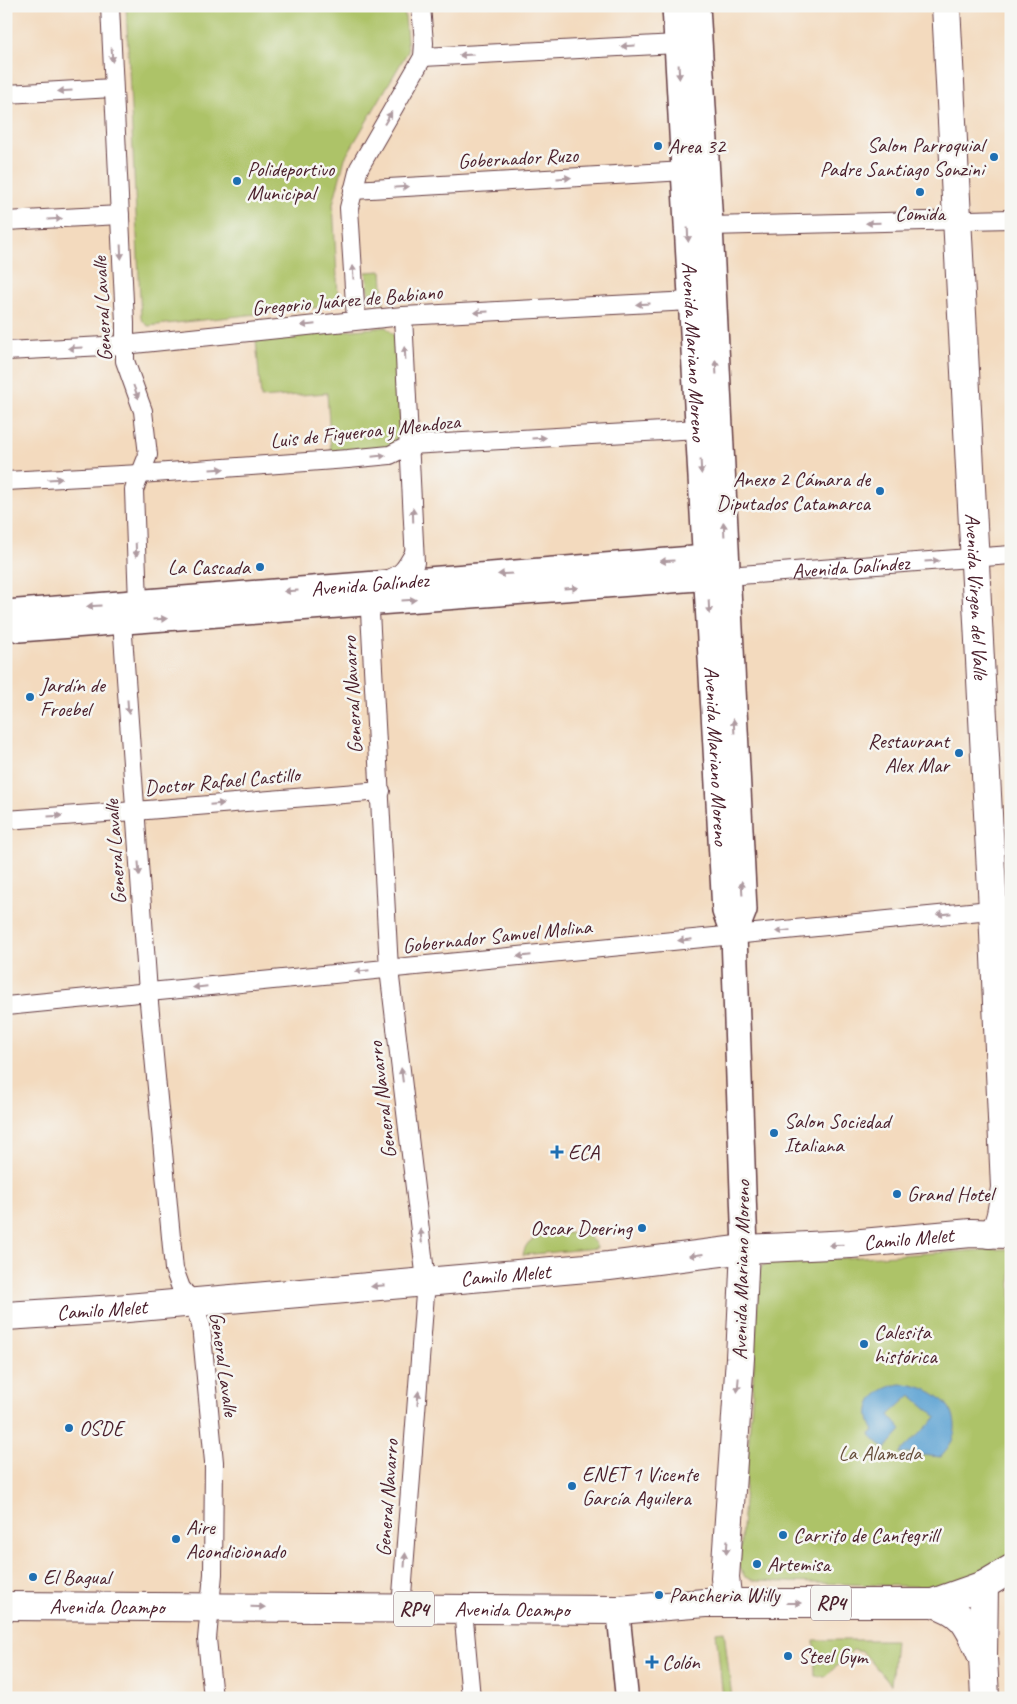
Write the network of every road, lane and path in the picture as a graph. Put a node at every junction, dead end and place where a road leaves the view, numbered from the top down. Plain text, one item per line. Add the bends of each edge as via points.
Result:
1 (110, 6) edge
2 (421, 6) edge
3 (675, 6) edge
4 (697, 6) edge
5 (946, 6) edge
6 (677, 44) junction
7 (423, 57) junction
8 (113, 88) junction
9 (6, 94) edge
10 (684, 171) junction
11 (354, 190) junction
12 (120, 216) junction
13 (1011, 219) edge
14 (6, 221) edge
15 (957, 221) junction
16 (710, 226) junction
17 (692, 301) junction
18 (403, 316) junction
19 (356, 320) junction
20 (124, 345) junction
21 (6, 351) edge
22 (699, 429) junction
23 (410, 445) junction
24 (140, 474) junction
25 (6, 481) edge
26 (414, 553) junction
27 (1011, 555) edge
28 (974, 558) junction
29 (713, 571) junction
30 (416, 581) junction
31 (369, 594) junction
32 (130, 612) junction
33 (6, 613) edge
34 (6, 630) edge
35 (380, 791) junction
36 (135, 811) junction
37 (6, 820) edge
38 (1002, 909) edge
39 (734, 935) junction
40 (389, 969) junction
41 (148, 992) junction
42 (6, 1006) edge
43 (1008, 1197) edge
44 (1004, 1234) edge
45 (745, 1249) junction
46 (426, 1281) junction
47 (193, 1302) junction
48 (6, 1316) edge
49 (1011, 1569) edge
50 (984, 1585) junction
51 (728, 1603) junction
52 (933, 1603) junction
53 (6, 1606) edge
54 (210, 1606) junction
55 (401, 1608) junction
56 (463, 1609) junction
57 (618, 1610) junction
58 (983, 1657) junction
59 (213, 1698) edge
60 (471, 1698) edge
61 (627, 1698) edge
62 (985, 1698) edge

1 -> 8 street, General Lavalle
2 - 7 street
3 - 6 main road, Avenida Mariano Moreno
4 - 16 main road, Avenida Mariano Moreno
5 - 15 main road, Avenida Virgen del Valle
6 -> 7 street
6 -> 10 main road, Avenida Mariano Moreno
11 -> 7 street via 359,168
8 -> 9 street
8 - 12 street, General Lavalle
11 -> 10 street, Gobernador Ruzo
10 -> 17 main road, Avenida Mariano Moreno
19 -> 11 street via 349,208
14 -> 12 street
12 -> 20 street, General Lavalle
13 - 15 street
15 -> 16 street
15 - 28 main road, Avenida Virgen del Valle
29 -> 16 main road, Avenida Mariano Moreno
17 -> 18 street, Gregorio Juárez de Babiano
17 - 22 main road, Avenida Mariano Moreno
18 - 19 street, Gregorio Juárez de Babiano
23 -> 18 street
19 -> 20 street, Gregorio Juárez de Babiano
20 -> 21 street, Gregorio Juárez de Babiano
20 -> 24 street, General Lavalle via 124,361 144,410 148,455
23 -> 22 street, Luis de Figueroa y Mendoza
22 -> 29 main road, Avenida Mariano Moreno
24 -> 23 street, Luis de Figueroa y Mendoza via 390,455
26 -> 23 street
25 -> 24 street, Luis de Figueroa y Mendoza
24 -> 32 street, General Lavalle via 134,490
26 - 30 street
26 - 31 street via 406,569
27 - 28 street, Avenida Galíndez
29 -> 28 street, Avenida Galíndez
28 - 38 main road, Avenida Virgen del Valle
29 -> 30 main road, Avenida Galíndez
31 -> 29 main road, Avenida Galíndez
29 - 39 main road, Avenida Mariano Moreno via 744,910
30 - 31 main road, Avenida Galíndez
31 - 32 main road, Avenida Galíndez
31 - 35 street, General Navarro
32 -> 33 main road, Avenida Galíndez
32 - 34 main road, Avenida Galíndez
32 -> 36 street, General Lavalle
36 -> 35 street, Doctor Rafael Castillo
35 - 40 street, General Navarro
37 -> 36 street, Doctor Rafael Castillo
36 -> 41 street, General Lavalle
38 -> 39 street, Gobernador Samuel Molina
38 - 43 main road, Avenida Virgen del Valle
39 -> 40 street, Gobernador Samuel Molina
39 - 45 main road, Avenida Mariano Moreno
40 -> 41 street, Gobernador Samuel Molina
46 -> 40 street, General Navarro
41 - 42 street, Gobernador Samuel Molina
41 - 47 street, General Lavalle via 174,1269 181,1288
43 - 44 main road, Avenida Virgen del Valle via 994,1231
44 -> 45 main road, Camilo Melet via 971,1233
45 -> 46 main road, Camilo Melet via 609,1266
45 -> 51 main road, Avenida Mariano Moreno via 725,1578
46 -> 47 main road, Camilo Melet
55 -> 46 street, General Navarro
47 - 48 main road, Camilo Melet
47 - 54 street, General Lavalle via 201,1325 214,1462
49 - 50 main road, Avenida Ocampo
50 - 52 main road, Avenida Ocampo / RP4
50 - 58 main road
51 -> 52 main road, Avenida Ocampo / RP4
51 - 57 main road, Avenida Ocampo / RP4
52 - 58 main road via 952,1610 967,1623
53 - 54 main road, Avenida Ocampo / RP4
54 -> 55 main road, Avenida Ocampo / RP4
54 - 59 street, General Lavalle via 207,1639
55 - 56 main road, Avenida Ocampo / RP4
56 - 57 main road, Avenida Ocampo / RP4
56 - 60 street
57 - 61 street
58 - 62 main road

